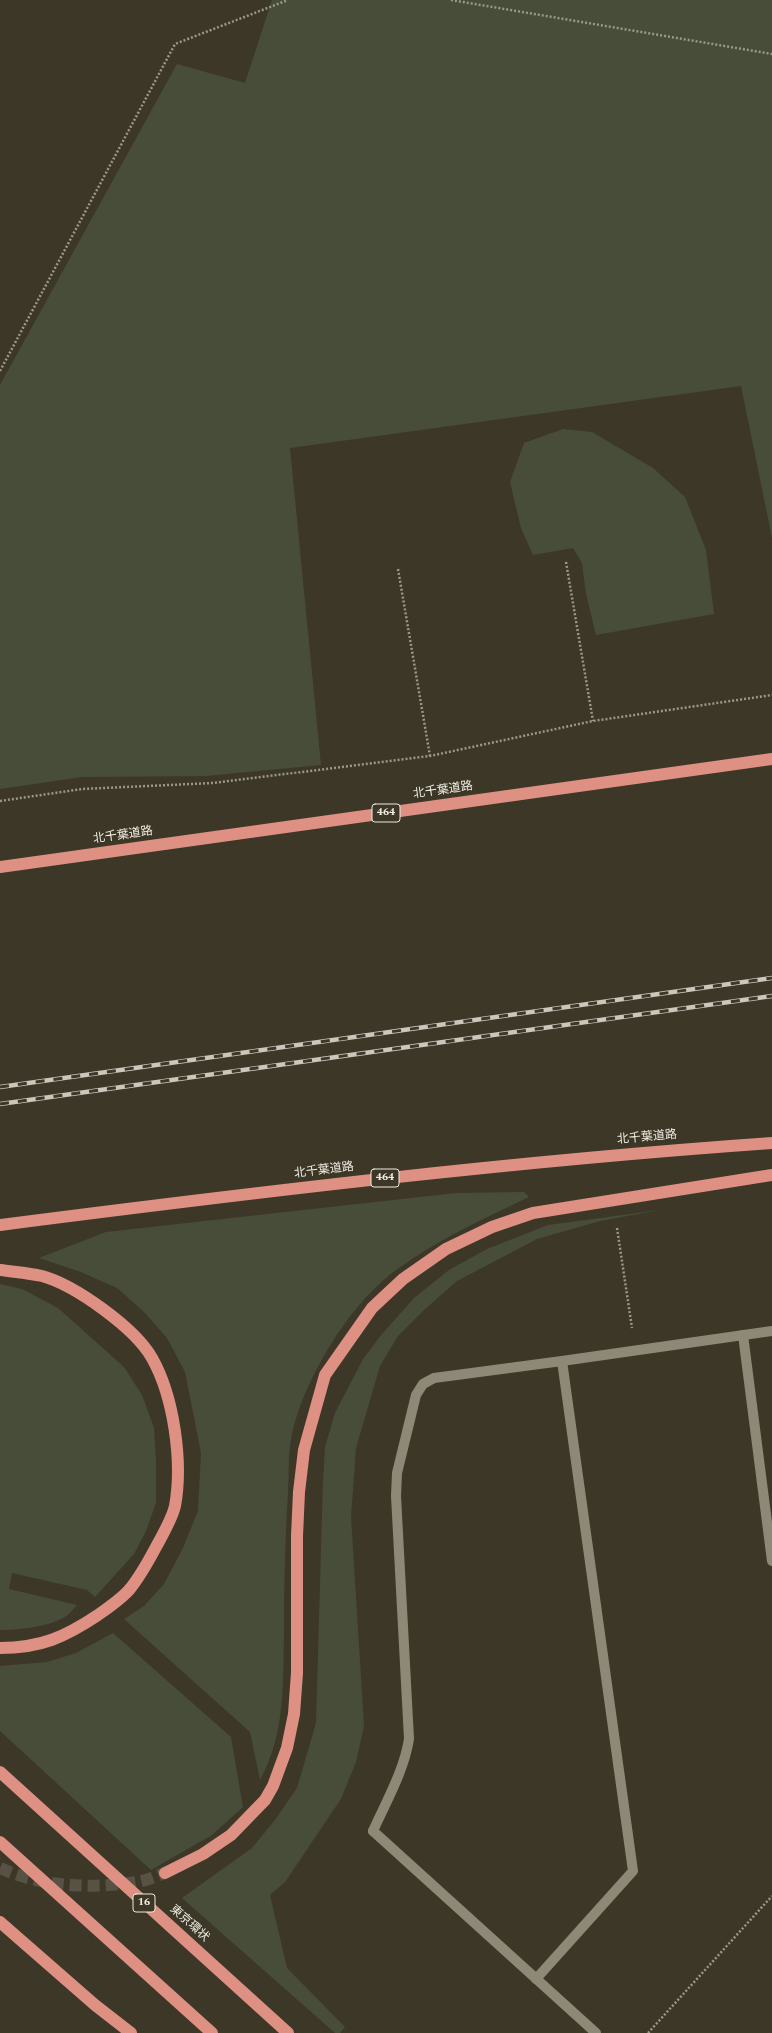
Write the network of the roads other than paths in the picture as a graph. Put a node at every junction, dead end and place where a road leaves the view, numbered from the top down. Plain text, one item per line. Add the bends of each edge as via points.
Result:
1 (772, 759) edge
2 (0, 868) edge
3 (772, 1143) edge
4 (772, 1175) edge
5 (0, 1225) edge
6 (0, 1270) edge
7 (772, 1331) edge
8 (743, 1335) junction
9 (562, 1360) junction
10 (770, 1528) edge
11 (772, 1561) edge
12 (0, 1648) edge
13 (0, 1772) edge
14 (0, 1842) edge
15 (165, 1873) tunnel mouth
16 (0, 1922) edge
17 (536, 1979) junction
18 (131, 2033) edge
19 (212, 2033) edge
20 (288, 2033) edge
21 (596, 2033) edge

1 - 2 highway, 北千葉道路 / 464
3 - 5 highway, 北千葉道路 / 464 via 666,1150 409,1175
4 - 15 highway via 533,1213 492,1227 446,1249 403,1279 372,1308 325,1375 304,1450 297,1536 297,1673 294,1714 287,1748 265,1800 231,1835 203,1854
6 - 12 highway via 43,1277 70,1289 100,1307 128,1329 152,1358 168,1398 178,1469 175,1506 164,1534 145,1568 128,1591 72,1632 45,1643
7 - 8 street
8 - 9 street
8 - 10 street
9 - 17 street via 634,1871
9 - 17 street via 434,1378 424,1384 416,1395 397,1473 396,1496 409,1739 400,1771 373,1831
10 - 11 street
13 - 20 highway, 東京環状 / 16
14 - 19 highway
16 - 18 highway
17 - 21 street

